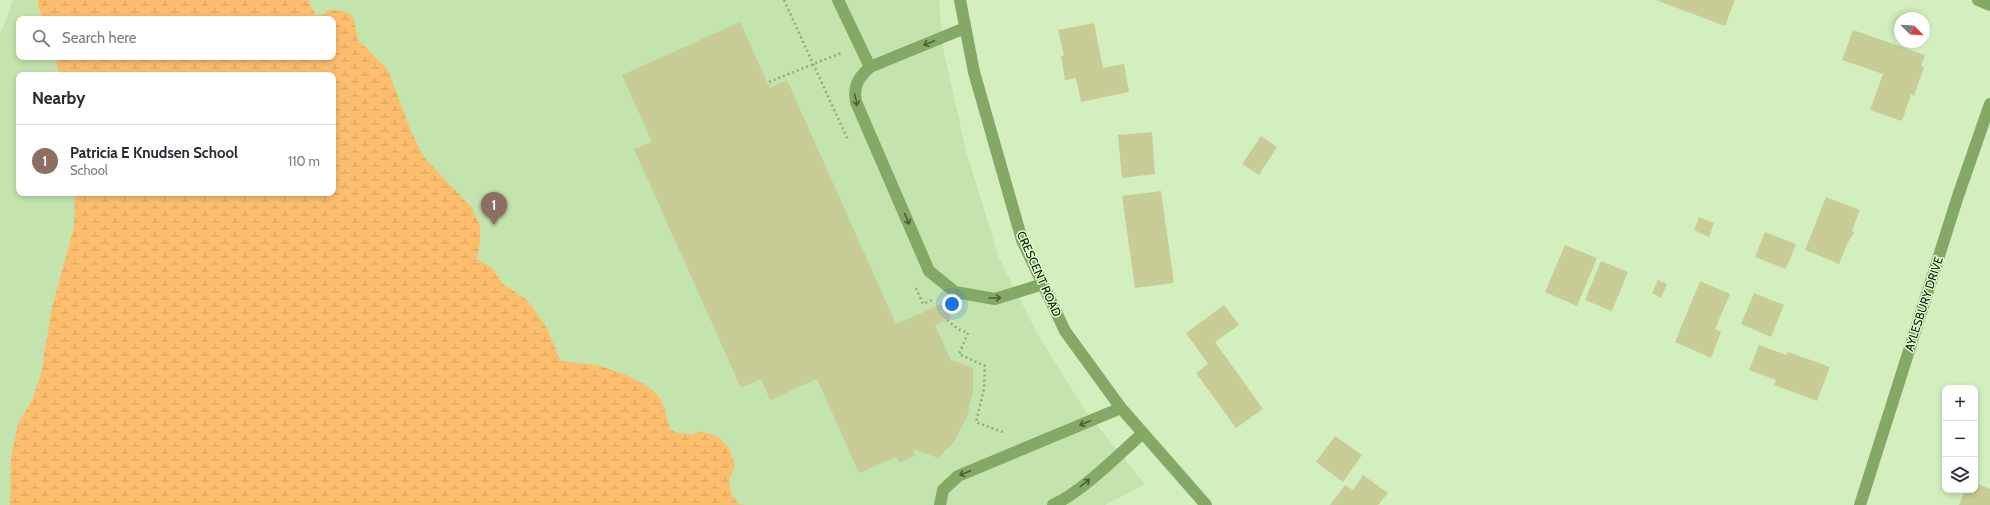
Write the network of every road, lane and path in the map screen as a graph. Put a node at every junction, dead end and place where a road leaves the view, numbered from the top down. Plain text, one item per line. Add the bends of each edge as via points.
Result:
1 (838, 0) edge
2 (960, 0) edge
3 (1978, 0) edge
4 (1990, 5) edge
5 (966, 28) junction
6 (861, 50) junction
7 (870, 67) junction
8 (769, 82) dead end
9 (1990, 104) edge
10 (1043, 284) junction
11 (947, 320) dead end
12 (1121, 408) junction
13 (1142, 433) junction
14 (1018, 451) junction
15 (940, 505) edge
16 (1053, 505) edge
17 (1206, 505) edge
18 (1860, 505) edge

1 - 6 street
2 - 5 street, CRESCENT ROAD
3 - 4 street
5 -> 7 street
5 - 10 street, CRESCENT ROAD via 974,72 1022,240
6 - 7 street
6 - 8 path via 838,54
7 -> 10 street via 858,78 854,91 856,102 929,271 955,292 995,299
9 - 18 street, AYLESBURY DRIVE via 1958,196
10 - 12 street, CRESCENT ROAD via 1065,331
11 - 14 path via 968,333 959,354 985,366 984,389 976,422 1008,434
12 - 13 street, CRESCENT ROAD
12 -> 14 street
16 -> 13 street via 1100,471
13 - 17 street, CRESCENT ROAD
14 -> 15 street via 958,476 943,490

